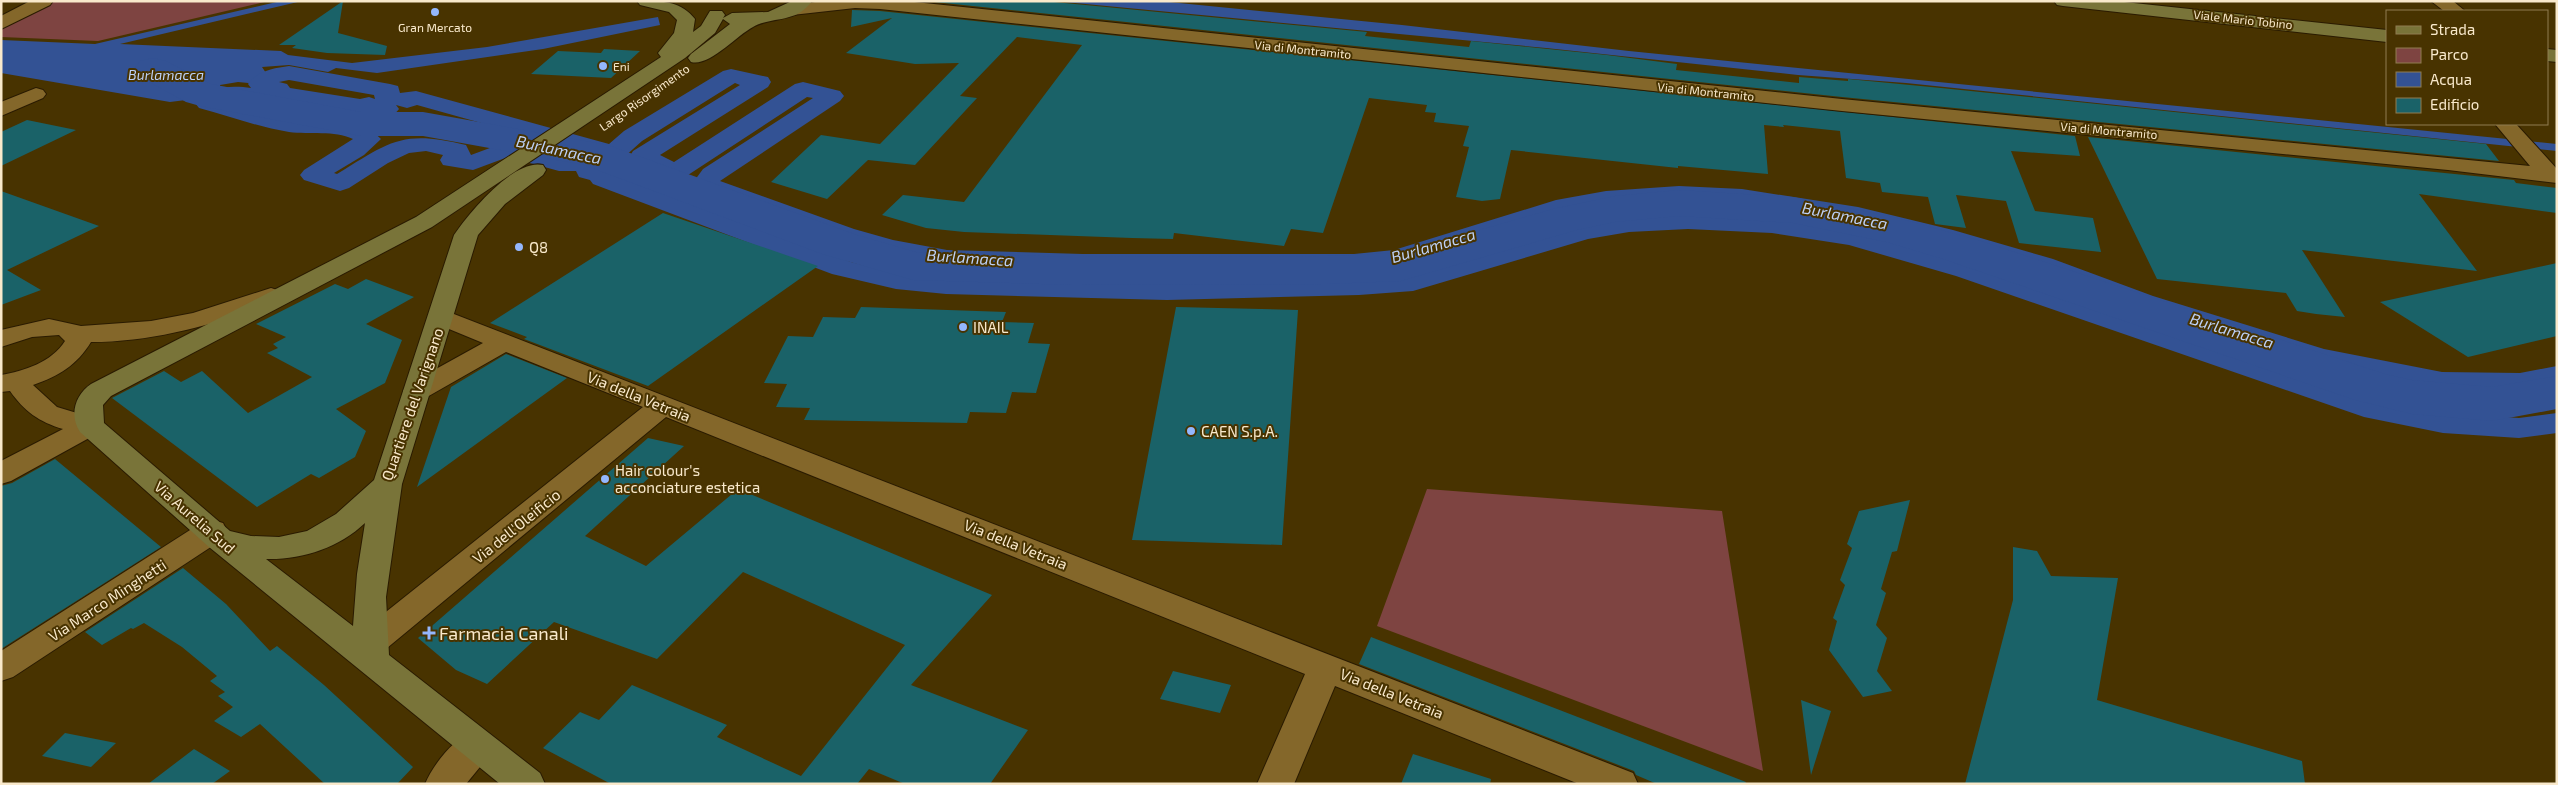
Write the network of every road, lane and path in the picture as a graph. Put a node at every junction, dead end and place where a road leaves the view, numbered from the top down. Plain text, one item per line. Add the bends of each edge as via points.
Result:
1 (44, 1) edge
2 (646, 1) edge
3 (2063, 1) edge
4 (860, 2) edge
5 (703, 5) edge
6 (797, 5) edge
7 (751, 20) junction
8 (1, 24) edge
9 (2304, 25) junction
10 (2386, 36) edge
11 (2386, 45) edge
12 (651, 72) junction
13 (36, 94) dead end
14 (1, 110) edge
15 (2506, 125) edge
16 (522, 168) junction
17 (2548, 171) edge
18 (292, 289) junction
19 (441, 317) junction
20 (9, 333) edge
21 (76, 334) junction
22 (505, 342) junction
23 (9, 383) edge
24 (417, 391) junction
25 (662, 406) junction
26 (90, 426) junction
27 (1, 474) edge
28 (387, 484) junction
29 (216, 535) junction
30 (371, 653) junction
31 (1326, 666) junction
32 (1, 668) edge
33 (476, 745) junction
34 (443, 784) edge
35 (527, 784) edge
36 (1275, 784) edge
37 (1620, 784) edge

1 - 8 street
2 - 12 main road, Largo Risorgimento via 675,8 686,19 683,34
3 - 9 main road, Viale Mario Tobino
4 - 6 street, Via di Montramito
4 - 17 street, Via di Montramito via 1842,105
5 - 7 main road via 737,20
5 - 12 main road, Largo Risorgimento via 708,29
6 - 7 main road via 766,18
7 - 16 main road, Largo Risorgimento via 592,132
9 - 10 main road, Viale Mario Tobino
9 - 11 main road, Viale Mario Tobino
12 - 16 main road, Largo Risorgimento via 569,127
13 - 14 street
15 - 17 street
16 - 18 main road via 407,232
16 - 19 main road, Quartiere del Varignano via 472,225
18 - 21 street via 224,314 170,327 119,334
18 - 26 main road via 95,393 88,404
19 - 22 street, Via della Vetraia
19 - 24 main road, Quartiere del Varignano
20 - 21 street via 60,328
21 - 23 street via 78,341 66,357 38,374
22 - 24 street
22 - 25 street, Via della Vetraia
23 - 26 street, Via Aurelia Sud via 38,410 64,421
24 - 28 main road, Quartiere del Varignano
25 - 30 street, Via dell'Oleificio
25 - 31 street, Via della Vetraia
26 - 27 street
26 - 29 main road, Via Aurelia Sud
28 - 29 main road, Quartiere del Varignano via 348,522 316,541 280,548 252,547
28 - 30 main road via 375,551
29 - 30 main road, Via Aurelia Sud
29 - 32 street, Via Marco Minghetti
30 - 33 main road, Via Aurelia Sud
31 - 36 street
31 - 37 street, Via della Vetraia
33 - 34 street
33 - 35 main road, Via Aurelia Sud

